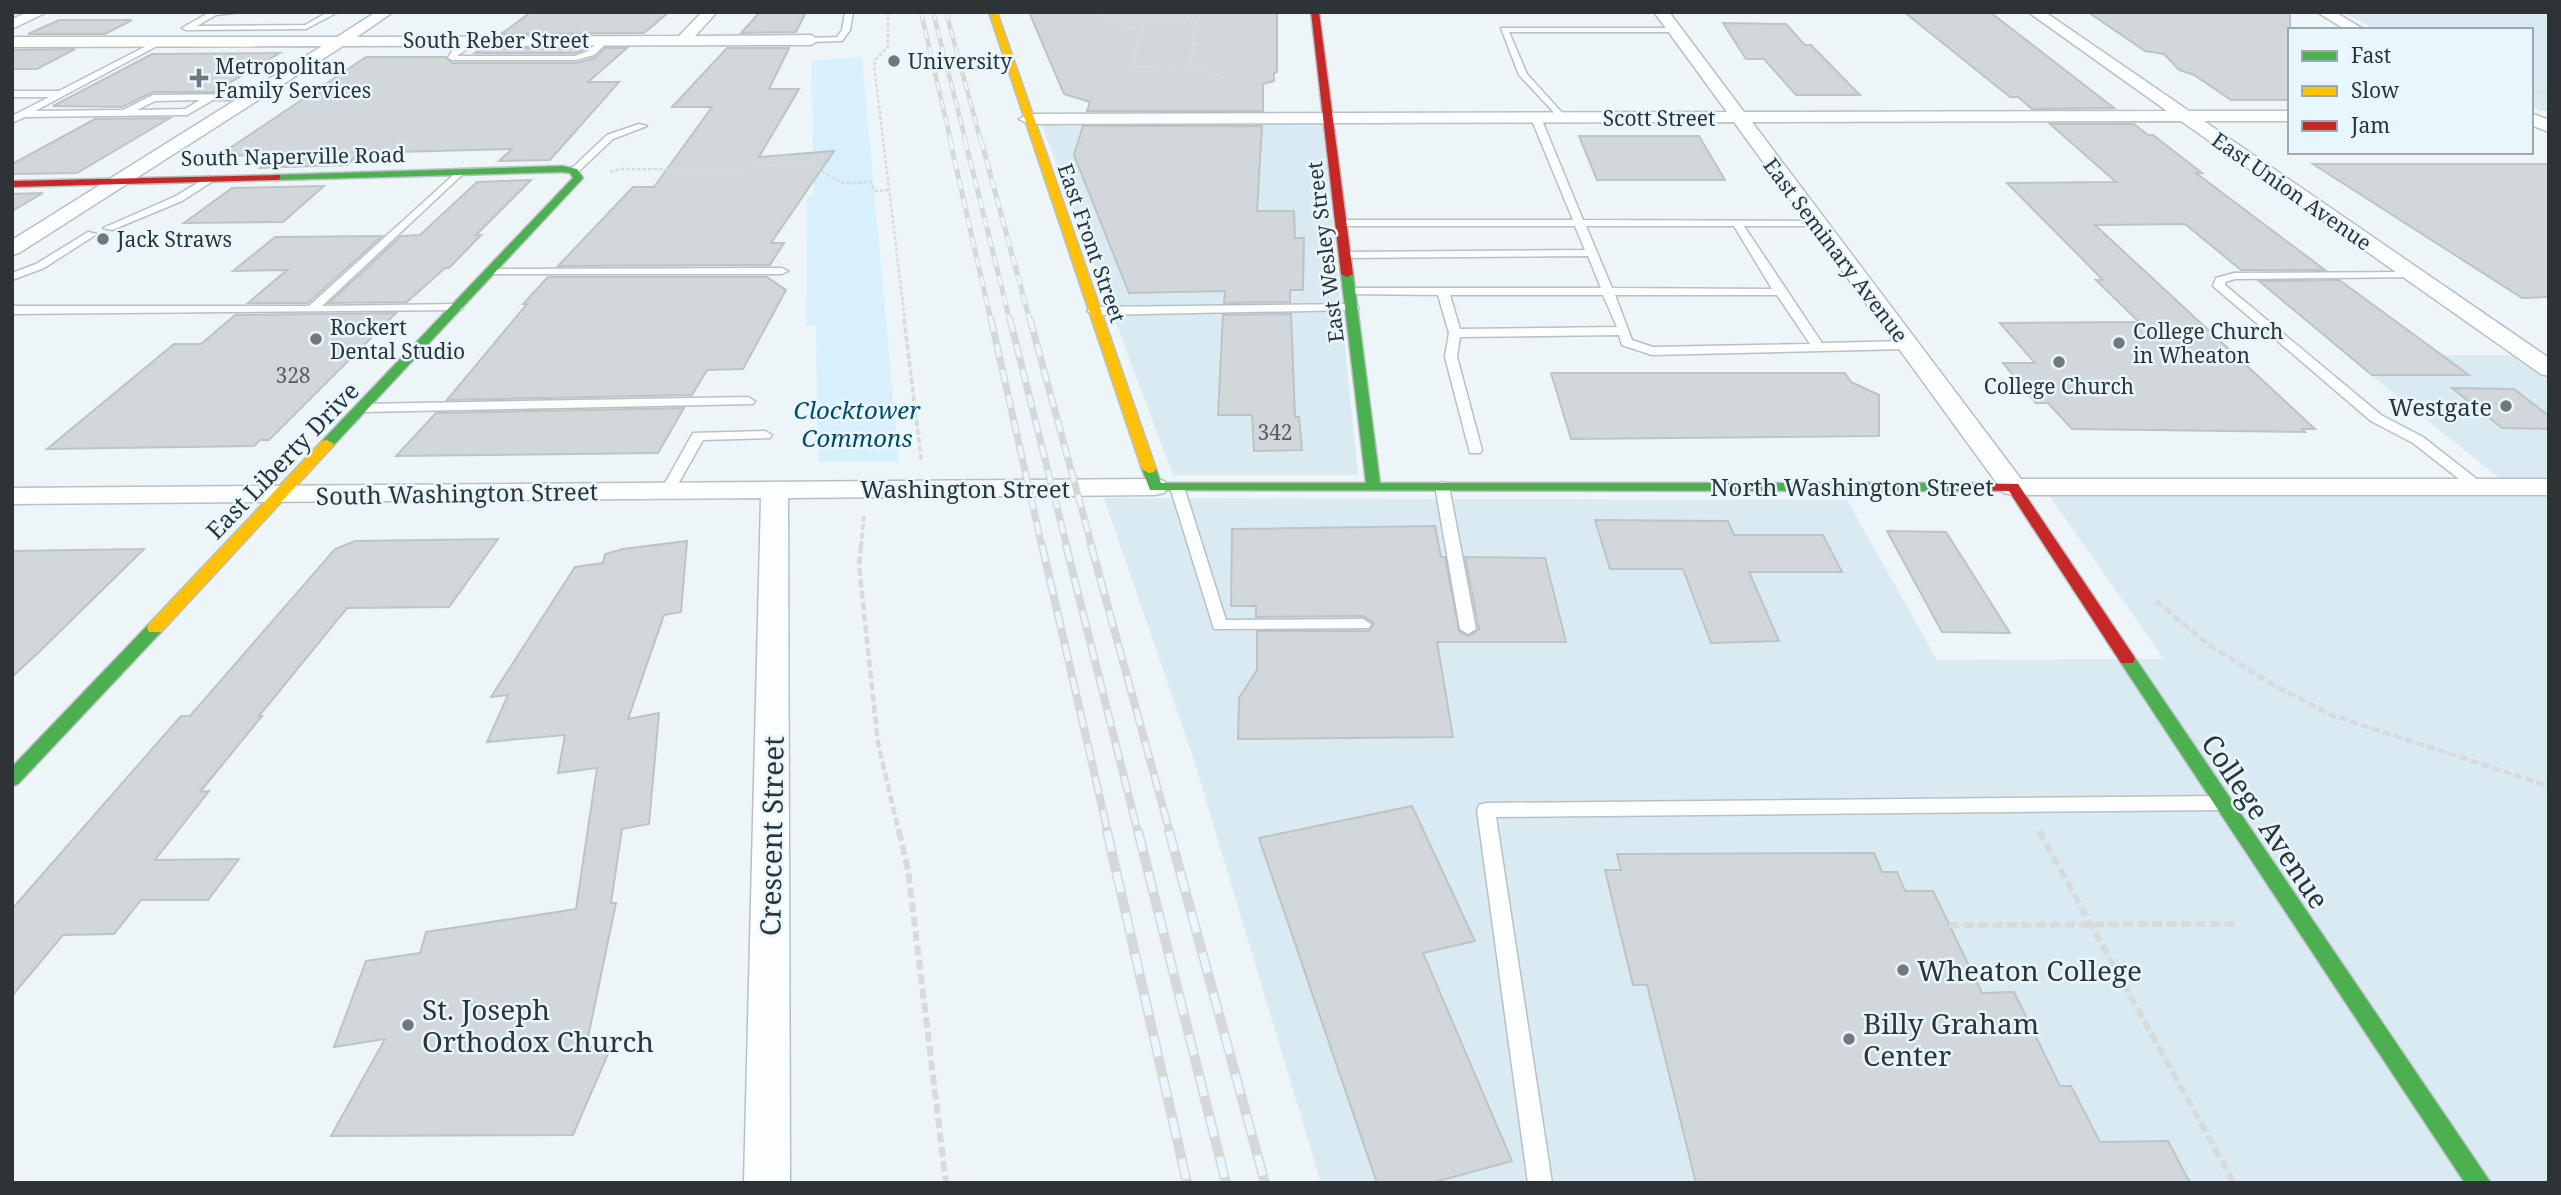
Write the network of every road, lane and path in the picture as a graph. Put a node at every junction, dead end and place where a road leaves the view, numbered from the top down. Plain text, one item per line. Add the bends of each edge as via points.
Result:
1 (40, 12) edge
2 (216, 12) edge
3 (238, 12) edge
4 (334, 12) edge
5 (386, 12) edge
6 (710, 12) edge
7 (849, 12) edge
8 (888, 12) edge
9 (993, 12) edge
10 (1089, 12) edge
11 (1315, 12) edge
12 (1661, 12) edge
13 (2035, 12) edge
14 (2324, 12) edge
15 (1118, 23) junction
16 (1143, 23) junction
17 (12, 25) edge
18 (2354, 28) edge
19 (1674, 30) junction
20 (1141, 32) junction
21 (684, 39) junction
22 (342, 40) junction
23 (474, 40) junction
24 (607, 40) junction
25 (811, 40) joint
26 (12, 42) edge
27 (156, 43) junction
28 (1190, 66) junction
29 (1225, 78) dead end
30 (12, 94) edge
31 (61, 94) junction
32 (212, 97) junction
33 (252, 97) junction
34 (125, 113) junction
35 (23, 114) junction
36 (2288, 116) edge
37 (2185, 117) junction
38 (1330, 118) junction
39 (1536, 118) junction
40 (1562, 118) junction
41 (1738, 118) junction
42 (2533, 118) edge
43 (1028, 119) junction
44 (12, 120) edge
45 (642, 126) dead end
46 (2549, 127) edge
47 (460, 172) junction
48 (576, 174) junction
49 (209, 179) junction
50 (119, 181) junction
51 (12, 184) edge
52 (890, 190) junction
53 (1342, 223) junction
54 (1579, 223) junction
55 (1737, 223) junction
56 (1816, 223) junction
57 (108, 228) dead end
58 (92, 234) dead end
59 (12, 249) edge
60 (1592, 253) junction
61 (1346, 255) junction
62 (782, 271) dead end
63 (490, 272) junction
64 (2413, 275) junction
65 (12, 277) edge
66 (1350, 291) junction
67 (1443, 291) junction
68 (1607, 291) junction
69 (1780, 292) junction
70 (457, 308) junction
71 (1353, 308) junction
72 (312, 309) junction
73 (12, 310) edge
74 (1093, 311) junction
75 (1624, 331) junction
76 (1455, 332) junction
77 (1907, 345) junction
78 (1818, 346) junction
79 (2549, 369) edge
80 (748, 401) dead end
81 (363, 408) junction
82 (765, 435) dead end
83 (1475, 450) dead end
84 (917, 465) dead end
85 (1373, 486) junction
86 (1443, 486) junction
87 (1166, 487) junction
88 (2013, 487) junction
89 (2478, 487) junction
90 (2549, 487) edge
91 (775, 489) junction
92 (668, 490) junction
93 (281, 495) junction
94 (12, 496) edge
95 (864, 515) dead end
96 (2156, 601) dead end
97 (1363, 624) dead end
98 (1468, 629) dead end
99 (12, 779) edge
100 (2549, 786) edge
101 (2222, 803) junction
102 (2031, 818) dead end
103 (2091, 925) junction
104 (2237, 925) dead end
105 (1949, 926) dead end
106 (766, 1183) edge
107 (946, 1183) edge
108 (1540, 1183) edge
109 (2234, 1183) edge
110 (2479, 1183) edge

1 - 17 street
2 - 3 lane
2 - 4 lane via 186,28 306,27
5 - 22 street
6 - 21 street
7 - 25 lane via 839,39
8 - 52 path via 888,47 874,65
9 - 43 street, East Front Street
10 - 15 path
11 - 38 street, East Wesley Street
12 - 19 street, East Seminary Avenue
13 - 37 street, East Union Avenue
14 - 18 street
15 - 16 path
15 - 20 path
16 - 20 path
16 - 28 path via 1197,23
19 - 40 lane via 1504,30 1522,75
19 - 41 street, East Seminary Avenue
20 - 28 path via 1132,66
21 - 24 street, South Reber Street
21 - 25 street, South Reber Street
22 - 23 street, South Reber Street
22 - 27 street, South Reber Street
22 - 33 street
23 - 24 street, South Reber Street
23 - 24 lane via 452,58 576,58
26 - 27 street, South Reber Street
27 - 31 lane
28 - 29 path
30 - 31 lane
31 - 35 lane
32 - 33 lane
32 - 34 lane via 153,98
32 - 34 lane via 187,112
33 - 50 street
34 - 35 lane
35 - 44 lane
36 - 37 street, Scott Street
37 - 41 street, Scott Street
37 - 64 street, East Union Avenue
38 - 39 street, Scott Street
38 - 43 street, Scott Street
38 - 53 street, East Wesley Street
39 - 40 street, Scott Street
39 - 54 lane
40 - 41 street, Scott Street
41 - 56 street, East Seminary Avenue
42 - 46 street
43 - 74 street, East Front Street
45 - 48 lane via 610,137
47 - 48 street, South Naperville Road
47 - 49 street, South Naperville Road
47 - 72 lane
48 - 52 path via 803,163 836,180 870,182 875,191
48 - 63 street, East Liberty Drive
49 - 50 street, South Naperville Road
49 - 57 lane via 178,200
50 - 51 street, South Naperville Road
50 - 59 street
52 - 84 path via 922,457
53 - 54 lane
53 - 61 street, East Wesley Street
54 - 55 lane
54 - 60 lane
55 - 56 lane
55 - 69 lane
56 - 77 street, East Seminary Avenue
58 - 65 lane via 40,266
60 - 61 lane
60 - 68 lane
61 - 66 street, East Wesley Street
62 - 63 lane
63 - 70 street, East Liberty Drive
64 - 79 street, East Union Avenue
64 - 89 lane via 2234,276 2224,277 2219,286 2376,418 2417,440
66 - 67 lane
66 - 71 street, East Wesley Street
67 - 68 lane
67 - 76 lane
68 - 69 lane
68 - 75 lane
69 - 78 lane
70 - 72 lane
70 - 81 street, East Liberty Drive
71 - 74 lane
71 - 85 street, East Wesley Street
72 - 73 lane
74 - 87 street, East Front Street
75 - 76 lane
75 - 78 lane via 1626,342 1652,351
76 - 83 lane via 1451,357
77 - 78 lane
77 - 88 street, East Seminary Avenue
80 - 81 lane
81 - 93 street, East Liberty Drive
82 - 92 lane via 698,436
85 - 86 street, North Washington Street
85 - 87 street, North Washington Street
86 - 88 street, North Washington Street
86 - 98 lane
87 - 91 street, Washington Street
87 - 97 lane via 1220,625
88 - 89 street, North Washington Street
88 - 101 street, College Avenue
89 - 90 street, North Washington Street
91 - 92 street, South Washington Street
91 - 106 street, Crescent Street
92 - 93 street, South Washington Street
93 - 94 street, South Washington Street
93 - 99 street, East Liberty Drive
95 - 107 path via 859,566 878,743 908,870
96 - 100 path via 2210,645 2331,715
101 - 108 lane via 1486,810
101 - 110 street, College Avenue
102 - 103 path
103 - 104 path
103 - 105 path
103 - 109 path

